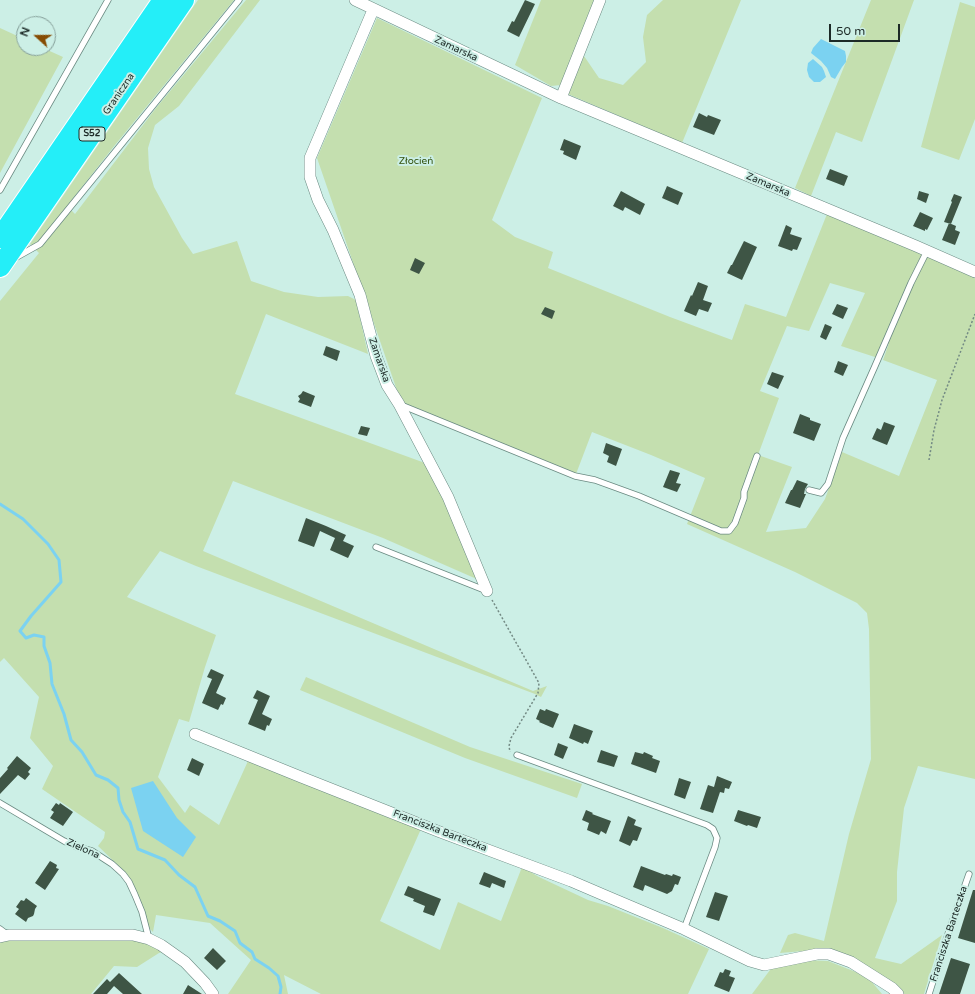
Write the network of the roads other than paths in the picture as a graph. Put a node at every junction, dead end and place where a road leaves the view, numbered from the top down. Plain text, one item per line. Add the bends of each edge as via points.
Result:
1 (108, 0) edge
2 (163, 0) edge
3 (184, 0) edge
4 (239, 0) edge
5 (355, 0) edge
6 (600, 0) edge
7 (373, 10) junction
8 (561, 98) junction
9 (0, 190) edge
10 (0, 238) edge
11 (927, 251) junction
12 (1, 266) edge
13 (975, 272) edge
14 (399, 404) junction
15 (757, 456) dead end
16 (809, 490) dead end
17 (376, 547) dead end
18 (487, 591) joint
19 (195, 734) dead end
20 (516, 755) road end
21 (0, 803) edge
22 (969, 874) dead end
23 (684, 929) junction
24 (3, 934) edge
25 (149, 939) junction
26 (213, 994) edge
27 (898, 994) edge
28 (929, 994) edge

1 - 9 lane
2 - 10 highway, Graniczna / S52
3 - 12 highway, Graniczna / S52
4 - 12 lane via 40,244
5 - 7 street, Zamarska
6 - 8 street
7 - 8 street, Zamarska
7 - 14 street, Zamarska via 310,158 310,177 360,295 381,370
8 - 11 street, Zamarska
11 - 13 street, Zamarska
11 - 16 lane via 843,438 828,484 821,493
14 - 15 lane via 575,476 595,480 639,496 721,531 729,531 735,523
14 - 18 street, Zamarska via 448,497
17 - 18 lane
19 - 23 street, Franciszka Barteczka via 558,876
20 - 23 lane via 713,829 717,838 716,847
21 - 25 lane, Zielona via 64,841 92,851 112,864 129,882 142,912
22 - 28 lane, Franciszka Barteczka
23 - 27 street, Franciszka Barteczka via 750,961 764,964 829,954 851,962
24 - 25 street via 134,935
25 - 26 street via 185,962

